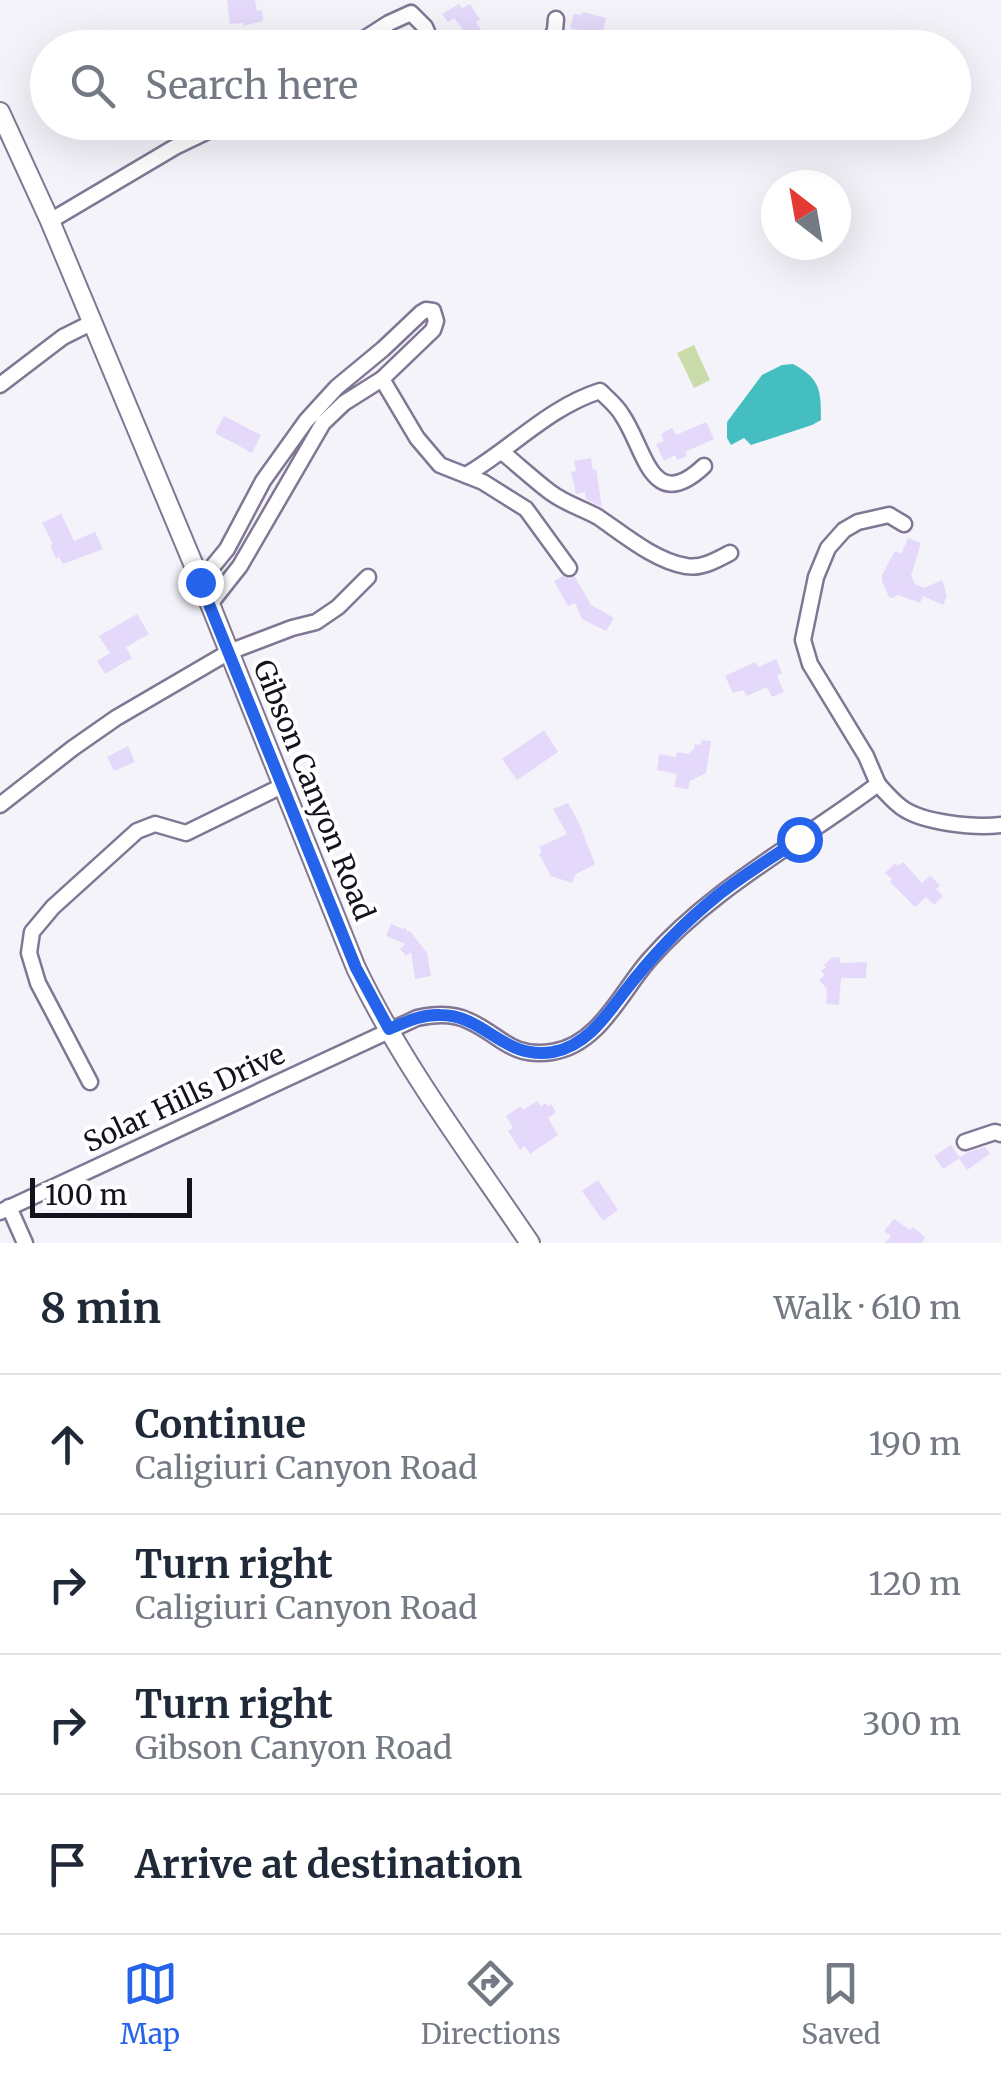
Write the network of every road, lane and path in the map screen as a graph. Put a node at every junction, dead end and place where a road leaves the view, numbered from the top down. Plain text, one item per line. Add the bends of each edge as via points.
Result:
1 (556, 19) dead end
2 (378, 30) edge
3 (425, 30) edge
4 (555, 30) edge
5 (0, 112) edge
6 (189, 140) edge
7 (50, 221) junction
8 (92, 323) junction
9 (382, 380) junction
10 (0, 386) edge
11 (502, 452) junction
12 (704, 466) dead end
13 (466, 475) junction
14 (904, 524) dead end
15 (730, 554) dead end
16 (568, 568) dead end
17 (368, 577) dead end
18 (200, 582) junction
19 (210, 604) junction
20 (229, 652) junction
21 (878, 784) junction
22 (282, 786) junction
23 (0, 805) edge
24 (1001, 825) edge
25 (389, 1029) junction
26 (90, 1082) dead end
27 (1001, 1134) edge
28 (965, 1142) dead end
29 (5, 1210) edge
30 (526, 1241) edge
31 (25, 1243) edge

1 - 4 street
2 - 3 street via 411,13
5 - 7 main road, Gibson Canyon Road
6 - 7 street
7 - 8 main road, Gibson Canyon Road
8 - 10 street
8 - 18 main road, Gibson Canyon Road
9 - 13 street via 440,465
9 - 18 street via 434,330 432,311 421,313 337,387 306,422
9 - 19 street via 322,423 240,566
11 - 12 street via 600,392 621,412 658,481 688,480
11 - 13 street
11 - 15 street via 574,508 676,563 697,566
13 - 16 street via 526,510
14 - 21 street via 889,515 858,522 828,548 803,640
17 - 20 street via 316,622
18 - 19 main road, Gibson Canyon Road
19 - 20 main road, Gibson Canyon Road
20 - 22 main road, Gibson Canyon Road
20 - 23 street via 96,730
21 - 24 street via 910,812 969,826
21 - 25 street, Solar Hills Drive via 719,894 648,962 601,1023 568,1048 514,1048 474,1022 450,1016
22 - 25 main road, Gibson Canyon Road via 356,968
22 - 26 street via 186,833 155,824 137,831 32,932 29,953 38,983
25 - 29 street, Solar Hills Drive
25 - 30 main road, Gibson Canyon Road
27 - 28 street
29 - 31 street

